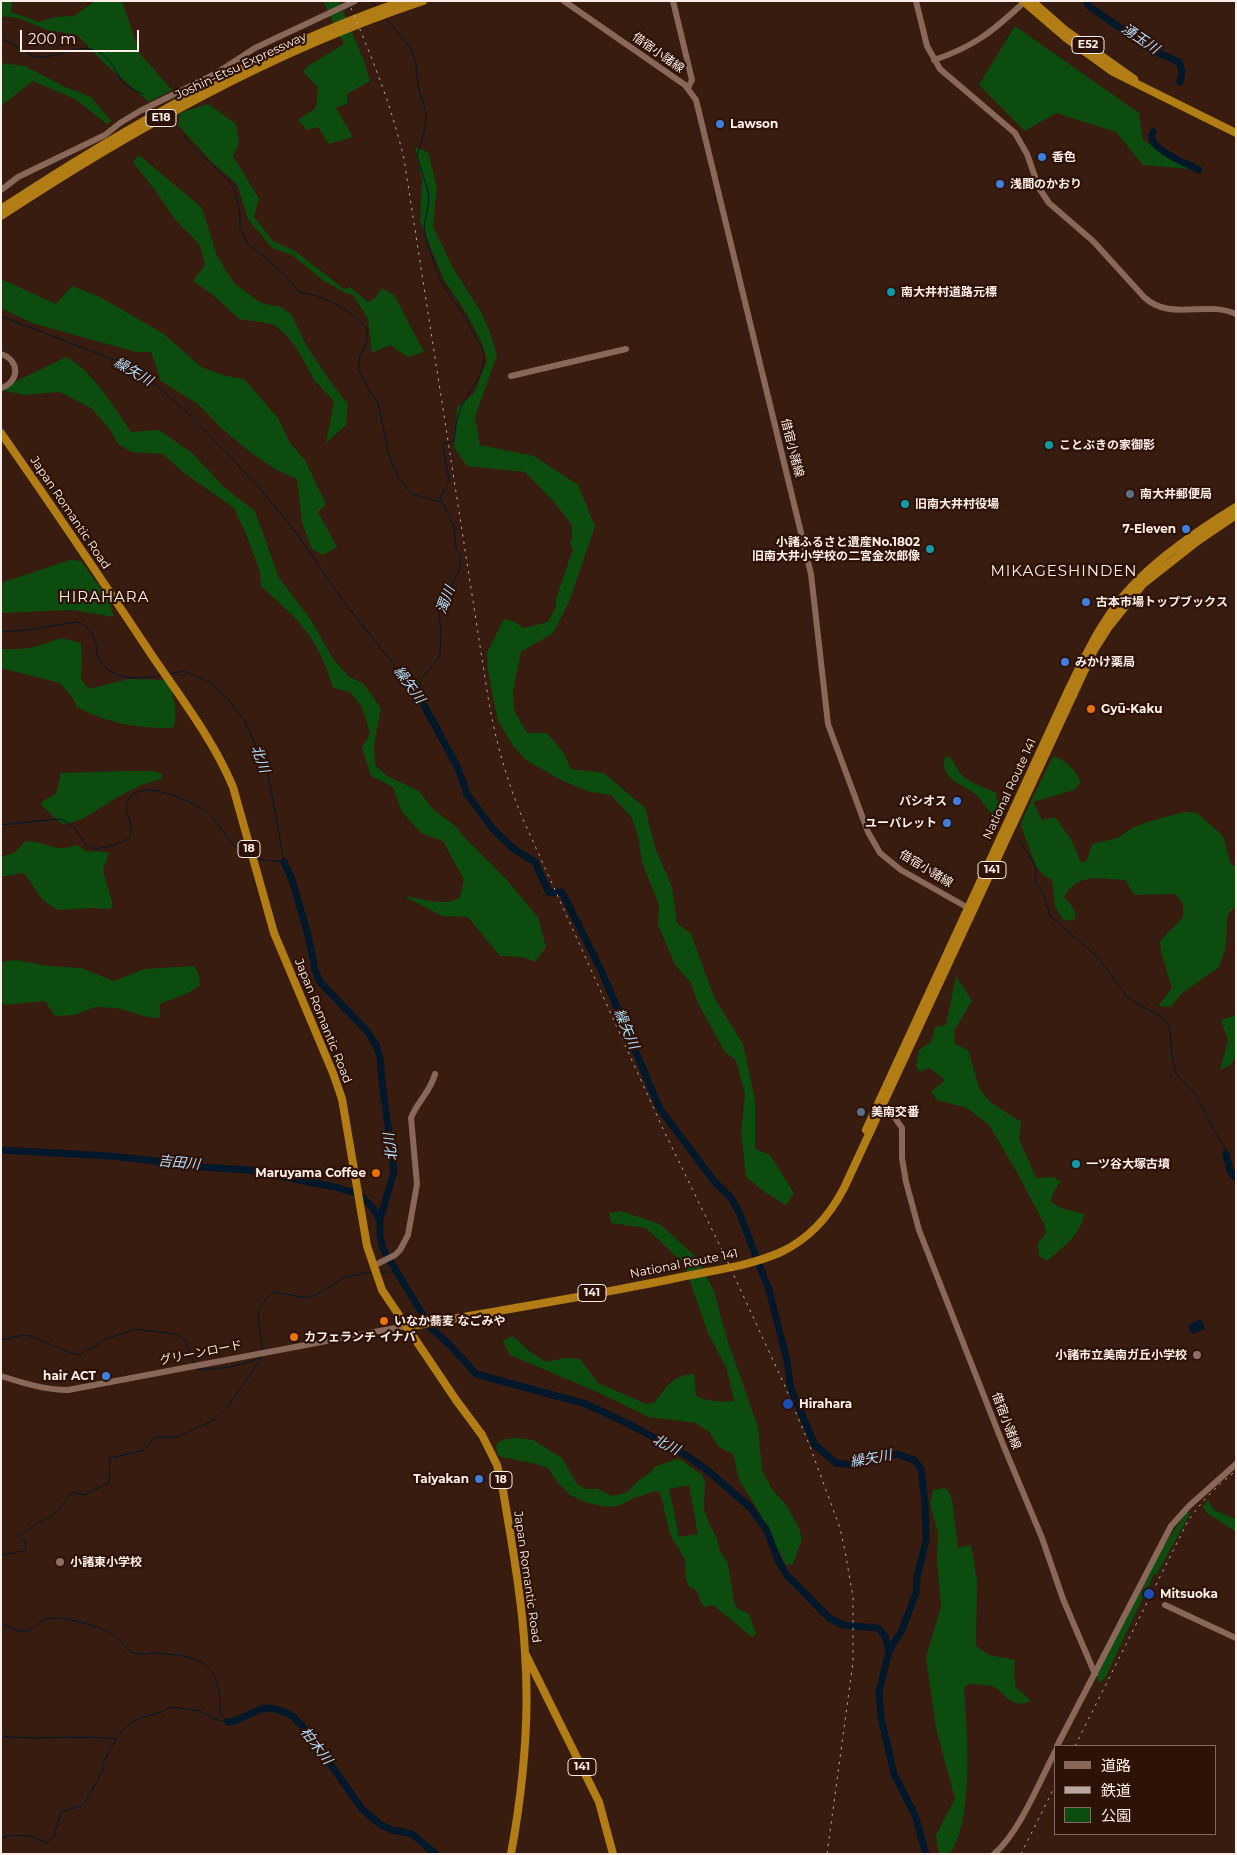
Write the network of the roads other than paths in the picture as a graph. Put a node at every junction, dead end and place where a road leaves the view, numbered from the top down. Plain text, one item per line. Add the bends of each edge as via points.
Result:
1 (355, 1) edge
2 (423, 1) edge
3 (564, 1) edge
4 (673, 1) edge
5 (916, 1) edge
6 (1023, 2) edge
7 (403, 4) edge
8 (1031, 5) edge
9 (330, 34) junction
10 (934, 60) junction
11 (688, 88) junction
12 (1236, 133) edge
13 (1, 190) edge
14 (1, 210) edge
15 (1, 216) edge
16 (1236, 314) edge
17 (626, 349) dead end
18 (1, 354) edge
19 (511, 376) dead end
20 (1, 388) edge
21 (1, 433) edge
22 (1236, 507) edge
23 (1236, 515) edge
24 (971, 909) junction
25 (435, 1074) dead end
26 (878, 1108) junction
27 (373, 1266) junction
28 (406, 1326) junction
29 (1, 1376) edge
30 (1236, 1464) edge
31 (1165, 1606) dead end
32 (1236, 1638) edge
33 (525, 1652) junction
34 (1095, 1674) junction
35 (542, 1684) junction
36 (527, 1689) junction
37 (1059, 1745) edge
38 (1054, 1754) edge
39 (511, 1854) edge
40 (613, 1854) edge
41 (994, 1854) edge

1 - 13 street via 255,48 215,74 120,123 106,135 18,177
2 - 7 highway, Joshin-Etsu Expressway / E18
3 - 11 street, 借宿小諸線
4 - 11 street via 692,80
5 - 10 street via 927,46
6 - 8 highway
6 - 10 street via 1004,22 977,42
7 - 9 highway, Joshin-Etsu Expressway / E18
8 - 12 highway, E52 via 1145,87
9 - 14 highway, Joshin-Etsu Expressway / E18 via 230,75 164,109
9 - 15 highway, Joshin-Etsu Expressway / E18 via 146,126
10 - 16 street via 948,76 1015,133 1049,203 1093,241 1148,301 1167,310 1218,310
11 - 24 street, 借宿小諸線 via 698,106 811,574 828,724 868,832 880,853 901,870
17 - 19 street
18 - 20 street via 11,359 16,370 13,380
21 - 27 highway, Japan Romantic Road / 18 via 202,729 225,768 274,933 342,1100
22 - 24 highway, National Route 141 / 141 via 1191,537 1137,581 1106,620 1068,691
23 - 24 highway, National Route 141 / 141 via 1143,584 1108,628 1094,650
24 - 26 highway, National Route 141 / 141
25 - 27 street via 433,1083 411,1118 417,1184 408,1235 395,1256
26 - 28 highway, National Route 141 / 141 via 836,1202 807,1235 780,1252 749,1263 690,1275
26 - 34 street, 借宿小諸線 via 895,1118 902,1128 902,1158 919,1230
27 - 28 highway, Japan Romantic Road / 18 via 382,1290
28 - 29 street, グリーンロード via 68,1390 37,1387
28 - 33 highway, Japan Romantic Road / 18 via 482,1435 497,1465
30 - 34 street via 1171,1526
31 - 32 street
33 - 35 highway, 141
33 - 36 highway, 18
34 - 37 street
35 - 36 highway via 531,1683
35 - 40 highway, 141 via 599,1802
36 - 39 highway, 18 via 521,1796
38 - 41 street via 1014,1829

